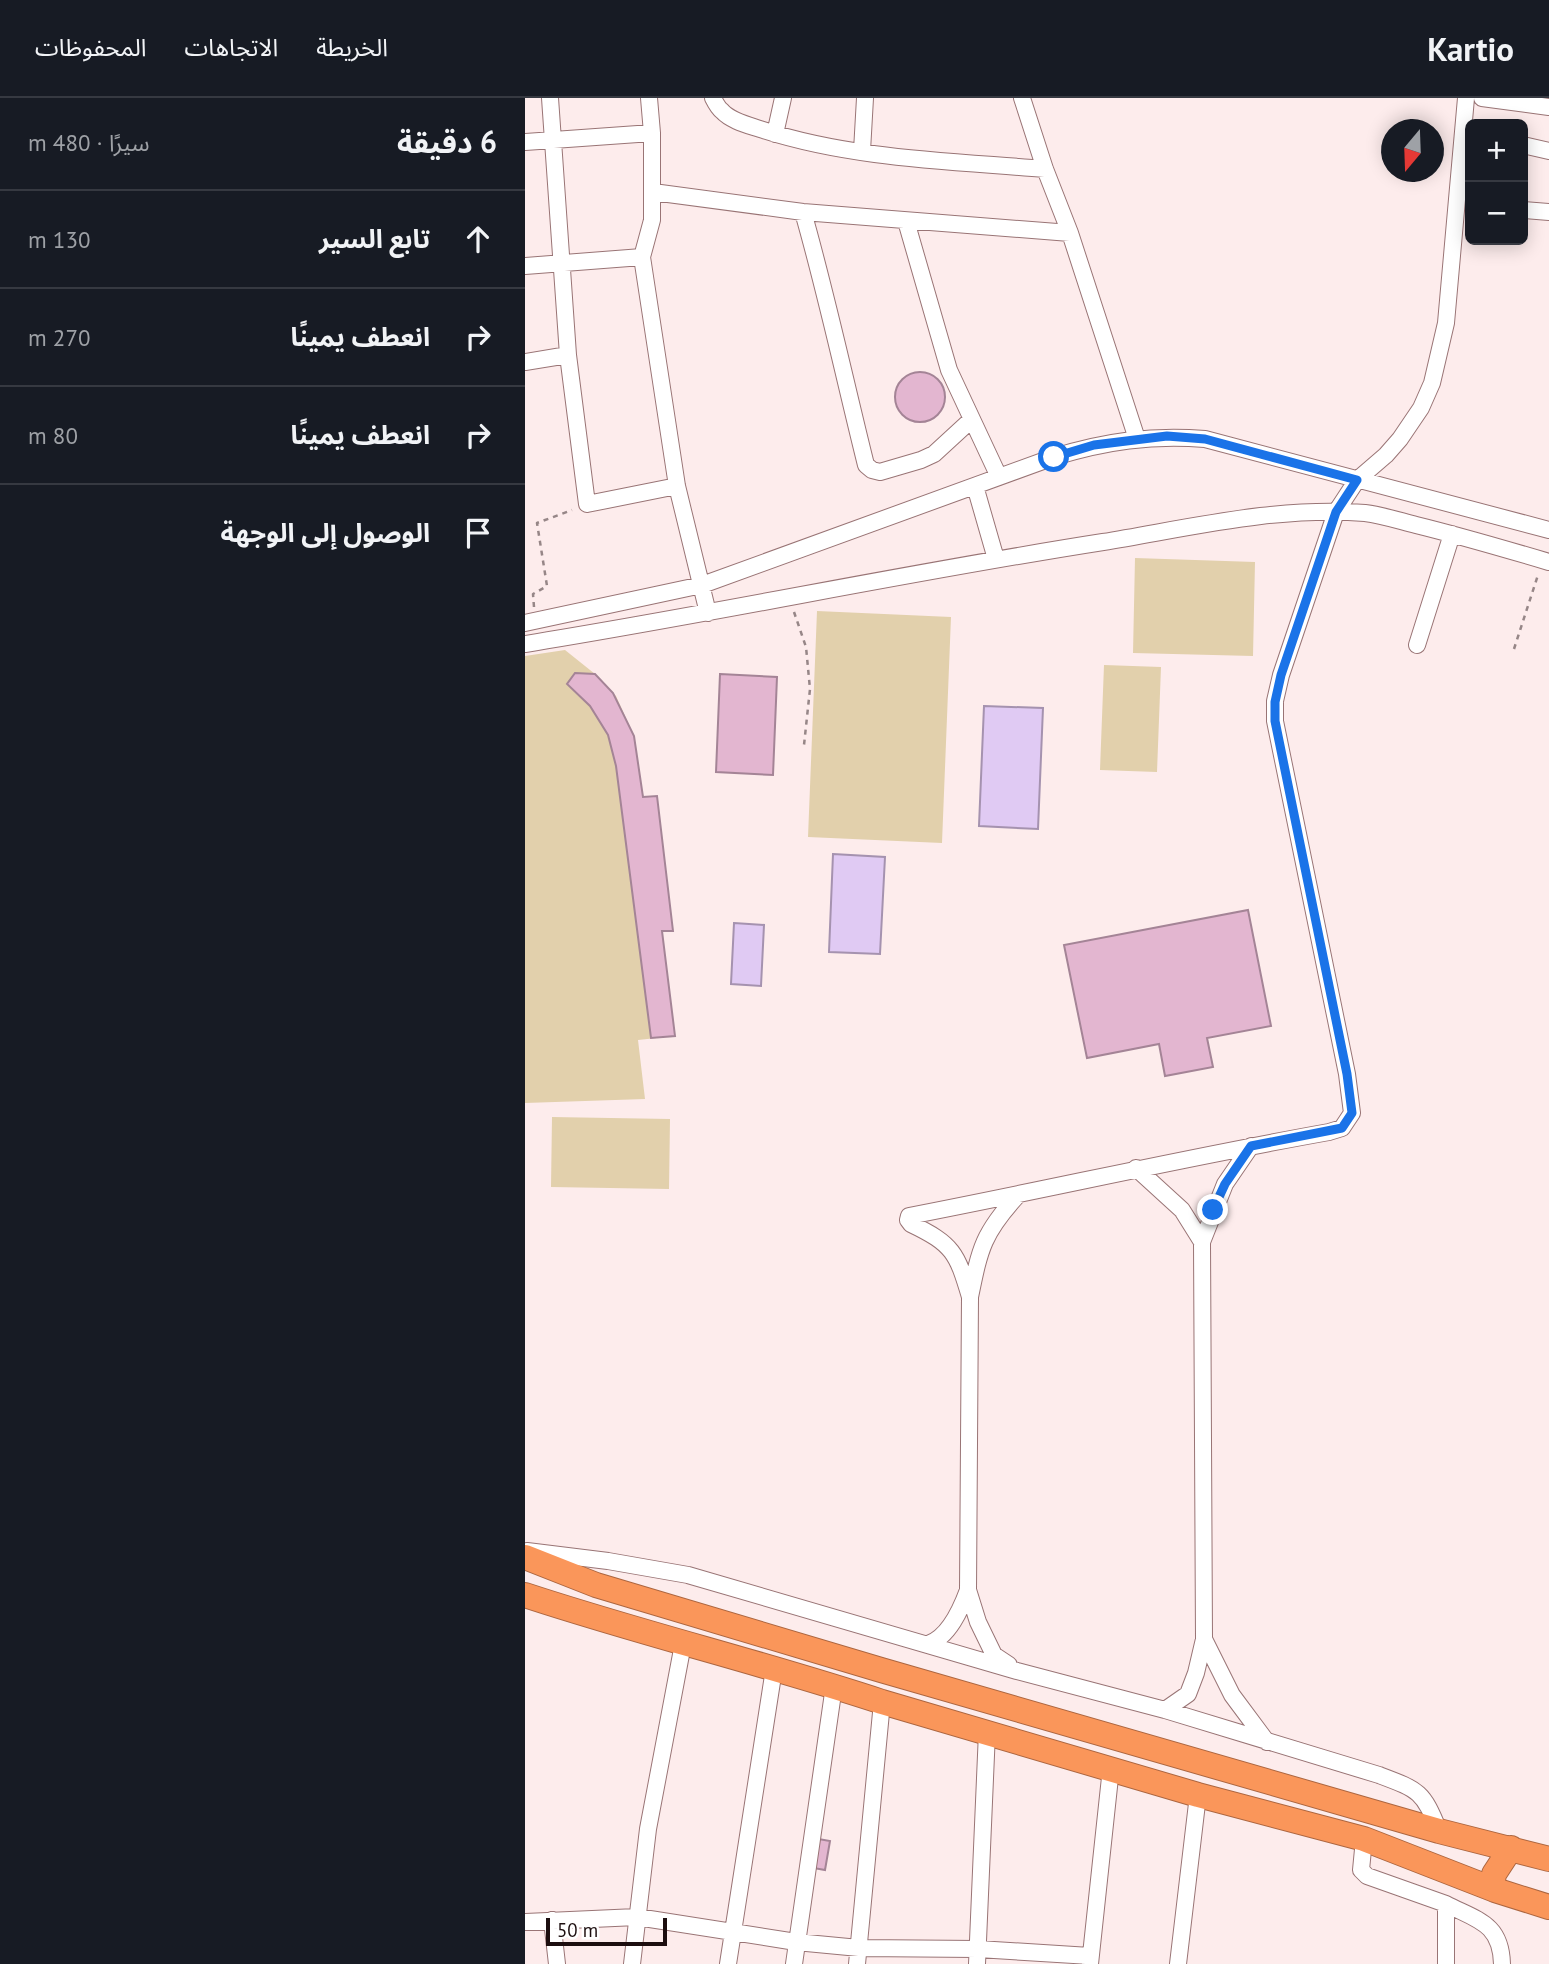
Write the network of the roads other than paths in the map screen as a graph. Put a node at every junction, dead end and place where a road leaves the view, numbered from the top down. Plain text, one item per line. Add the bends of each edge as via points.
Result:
1 (550, 98) edge
2 (649, 98) edge
3 (713, 98) edge
4 (783, 98) edge
5 (865, 98) edge
6 (1022, 98) edge
7 (1466, 98) edge
8 (1482, 98) edge
9 (1549, 107) edge
10 (1466, 119) edge
11 (652, 133) junction
12 (775, 134) junction
13 (525, 142) edge
14 (553, 142) junction
15 (1528, 146) edge
16 (862, 151) junction
17 (1549, 151) edge
18 (1465, 158) edge
19 (1045, 169) junction
20 (653, 192) junction
21 (1463, 209) edge
22 (1528, 210) edge
23 (803, 212) junction
24 (1549, 212) edge
25 (906, 221) junction
26 (1070, 233) junction
27 (642, 257) junction
28 (561, 263) junction
29 (525, 266) edge
30 (568, 355) junction
31 (525, 362) edge
32 (971, 420) junction
33 (1137, 439) junction
34 (999, 477) junction
35 (1357, 480) junction
36 (677, 486) junction
37 (975, 486) junction
38 (1336, 512) junction
39 (1549, 530) edge
40 (1452, 534) junction
41 (996, 559) junction
42 (1546, 561) edge
43 (702, 584) junction
44 (708, 613) junction
45 (530, 621) edge
46 (525, 644) edge
47 (1417, 645) dead end
48 (1251, 1146) junction
49 (1136, 1168) junction
50 (1018, 1195) junction
51 (1202, 1242) junction
52 (970, 1297) junction
53 (525, 1551) edge
54 (525, 1557) edge
55 (596, 1585) junction
56 (968, 1590) junction
57 (525, 1595) edge
58 (554, 1605) junction
59 (525, 1609) edge
60 (585, 1615) junction
61 (1204, 1639) junction
62 (683, 1644) junction
63 (928, 1644) junction
64 (774, 1669) junction
65 (1017, 1671) junction
66 (834, 1686) junction
67 (882, 1702) junction
68 (1165, 1710) junction
69 (987, 1732) junction
70 (1268, 1742) junction
71 (1165, 1753) junction
72 (1111, 1768) junction
73 (1159, 1783) junction
74 (1198, 1795) junction
75 (1439, 1831) junction
76 (1364, 1839) junction
77 (1511, 1848) junction
78 (1549, 1859) edge
79 (1495, 1890) junction
80 (1446, 1903) junction
81 (1549, 1907) edge
82 (636, 1917) junction
83 (552, 1920) junction
84 (525, 1922) edge
85 (734, 1933) junction
86 (796, 1942) junction
87 (858, 1956) edge
88 (978, 1956) edge
89 (1090, 1960) edge
90 (558, 1964) edge
91 (632, 1964) edge
92 (728, 1964) edge
93 (794, 1964) edge
94 (1178, 1964) edge
95 (1446, 1964) edge
96 (1502, 1964) edge

1 - 14 street
2 - 11 street
3 - 12 street via 733,119
4 - 12 street
5 - 16 street
6 - 19 street
7 - 10 street
8 - 9 street
11 - 14 street
11 - 20 street
12 - 16 street
13 - 14 street
14 - 28 street
15 - 17 street
16 - 19 street
18 - 21 street
19 - 26 street
20 - 23 street
20 - 27 street via 652,220
21 - 35 street via 1446,323 1428,396 1399,439
22 - 24 street
23 - 25 street
23 - 32 street via 869,468 880,472 928,457
25 - 26 street
25 - 32 street via 941,345
26 - 33 street
27 - 28 street
27 - 36 street
28 - 29 street
28 - 30 street
30 - 31 street
30 - 36 street via 587,504
32 - 34 street
33 - 34 street via 1094,445
33 - 35 street via 1205,439
34 - 37 street
35 - 38 street
35 - 39 street
36 - 43 street
37 - 41 street
37 - 43 street
38 - 40 street via 1369,513
38 - 41 street via 1202,524
38 - 48 street via 1281,675 1275,721 1353,1108 1342,1128
40 - 42 street
40 - 47 street
41 - 44 street
43 - 44 street
43 - 45 street
44 - 46 street
48 - 49 street
48 - 51 street via 1225,1184
49 - 50 street
49 - 51 street via 1182,1210
50 - 52 street via 988,1232
50 - 52 street via 909,1216 911,1224 937,1237 951,1251
51 - 61 street
52 - 56 street
53 - 63 street via 688,1575
54 - 55 highway
55 - 60 highway
55 - 71 highway
56 - 63 street via 953,1623
56 - 65 street via 994,1655
57 - 58 highway
58 - 59 street
58 - 60 highway
60 - 62 highway
61 - 68 street via 1188,1694
61 - 70 street via 1232,1695
62 - 64 highway
62 - 82 street
63 - 65 street
64 - 66 highway
64 - 85 street
65 - 68 street
66 - 67 highway
66 - 86 street
67 - 69 highway
67 - 87 street
68 - 70 street
69 - 72 highway
69 - 88 street
70 - 75 street via 1413,1787 1427,1801
71 - 73 highway
71 - 75 highway
72 - 73 highway
72 - 89 street
73 - 74 highway
74 - 76 highway
74 - 94 street
75 - 77 highway
76 - 79 highway
76 - 80 street via 1361,1870 1367,1876
77 - 78 highway
77 - 79 highway via 1494,1874
79 - 81 highway
80 - 95 street
80 - 96 street via 1494,1931 1501,1944
82 - 83 street
82 - 85 street
82 - 91 street
83 - 84 street
83 - 90 street
85 - 86 street
85 - 92 street
86 - 87 street
86 - 93 street
87 - 88 street
88 - 89 street

